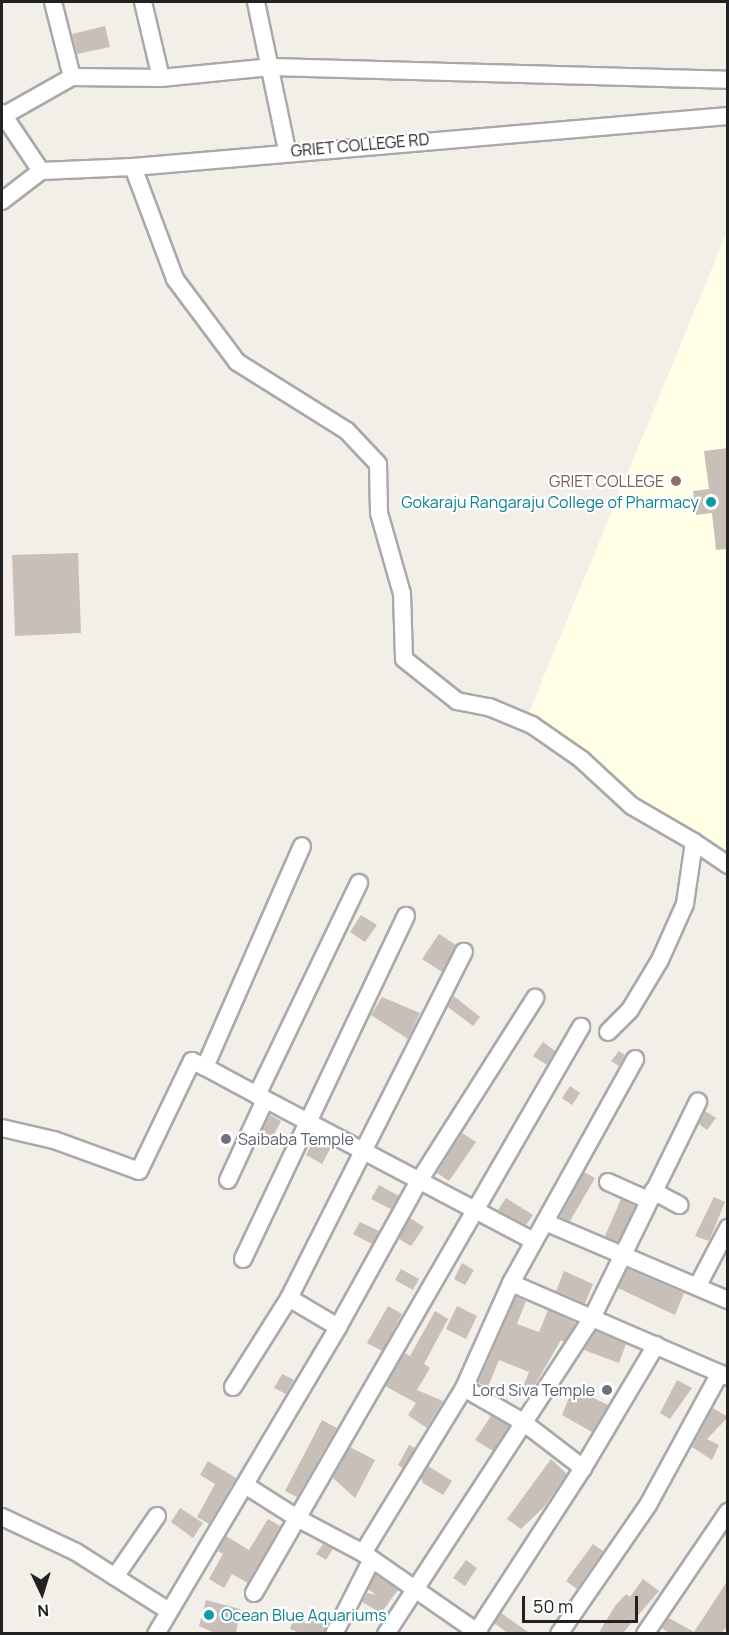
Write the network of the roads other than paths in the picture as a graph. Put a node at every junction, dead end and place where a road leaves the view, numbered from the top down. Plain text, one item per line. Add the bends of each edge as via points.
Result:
1 (53, 2) edge
2 (143, 2) edge
3 (256, 2) edge
4 (272, 67) junction
5 (72, 77) junction
6 (161, 78) junction
7 (728, 80) edge
8 (2, 114) edge
9 (728, 116) edge
10 (287, 151) junction
11 (133, 167) junction
12 (41, 171) junction
13 (2, 201) edge
14 (694, 842) junction
15 (302, 846) dead end
16 (728, 865) edge
17 (359, 883) dead end
18 (406, 916) dead end
19 (464, 952) dead end
20 (535, 998) dead end
21 (581, 1027) dead end
22 (608, 1032) dead end
23 (635, 1059) dead end
24 (205, 1067) junction
25 (261, 1098) junction
26 (698, 1102) dead end
27 (310, 1124) junction
28 (2, 1128) edge
29 (363, 1152) junction
30 (228, 1180) dead end
31 (419, 1181) junction
32 (608, 1182) dead end
33 (651, 1196) junction
34 (679, 1205) dead end
35 (475, 1210) junction
36 (545, 1222) junction
37 (727, 1228) edge
38 (534, 1241) junction
39 (621, 1254) junction
40 (243, 1259) dead end
41 (511, 1283) junction
42 (698, 1287) junction
43 (289, 1298) junction
44 (728, 1299) edge
45 (592, 1318) junction
46 (338, 1327) junction
47 (656, 1345) junction
48 (724, 1375) edge
49 (232, 1387) dead end
50 (464, 1388) junction
51 (523, 1422) junction
52 (583, 1468) junction
53 (244, 1485) junction
54 (728, 1512) edge
55 (157, 1516) dead end
56 (2, 1517) edge
57 (297, 1518) junction
58 (368, 1556) junction
59 (115, 1577) junction
60 (415, 1588) junction
61 (254, 1593) dead end
62 (169, 1611) junction
63 (477, 1633) edge
64 (156, 1634) edge
65 (333, 1634) edge
66 (386, 1634) edge
67 (559, 1634) edge
68 (645, 1634) edge

1 - 5 street
2 - 6 street
3 - 4 street
4 - 6 street
4 - 7 street
4 - 10 street
5 - 6 street
5 - 8 street
8 - 12 street
9 - 10 street, GRIET COLLEGE RD
10 - 11 street, GRIET COLLEGE RD
11 - 12 street, GRIET COLLEGE RD
11 - 14 street via 175,279 237,362 347,431 378,464 379,513 402,594 404,658 457,701 489,707 532,725 581,759 632,806
12 - 13 street
14 - 16 street
14 - 22 street via 685,904 660,960 630,1010
15 - 24 street
17 - 25 street
18 - 27 street
19 - 29 street
20 - 31 street
21 - 35 street
23 - 36 street
24 - 25 street
24 - 28 street via 192,1061 139,1171 54,1140
25 - 27 street
25 - 30 street
26 - 33 street
27 - 29 street
27 - 40 street
29 - 31 street
29 - 43 street
31 - 35 street
31 - 46 street
32 - 33 street
33 - 34 street
33 - 39 street
35 - 38 street
35 - 57 street
36 - 38 street
36 - 39 street
37 - 42 street
38 - 41 street
39 - 42 street
39 - 45 street
41 - 45 street
41 - 50 street
42 - 44 street
43 - 46 street
43 - 49 street
45 - 47 street
45 - 51 street
46 - 53 street
47 - 48 street
47 - 52 street
48 - 67 street via 648,1504
50 - 51 street
50 - 58 street
51 - 52 street
51 - 60 street
52 - 63 street
53 - 57 street
53 - 62 street
54 - 68 street
55 - 59 street
56 - 59 street via 76,1552
57 - 58 street
57 - 61 street
58 - 60 street
58 - 65 street
59 - 62 street
60 - 63 street
60 - 66 street
62 - 64 street

